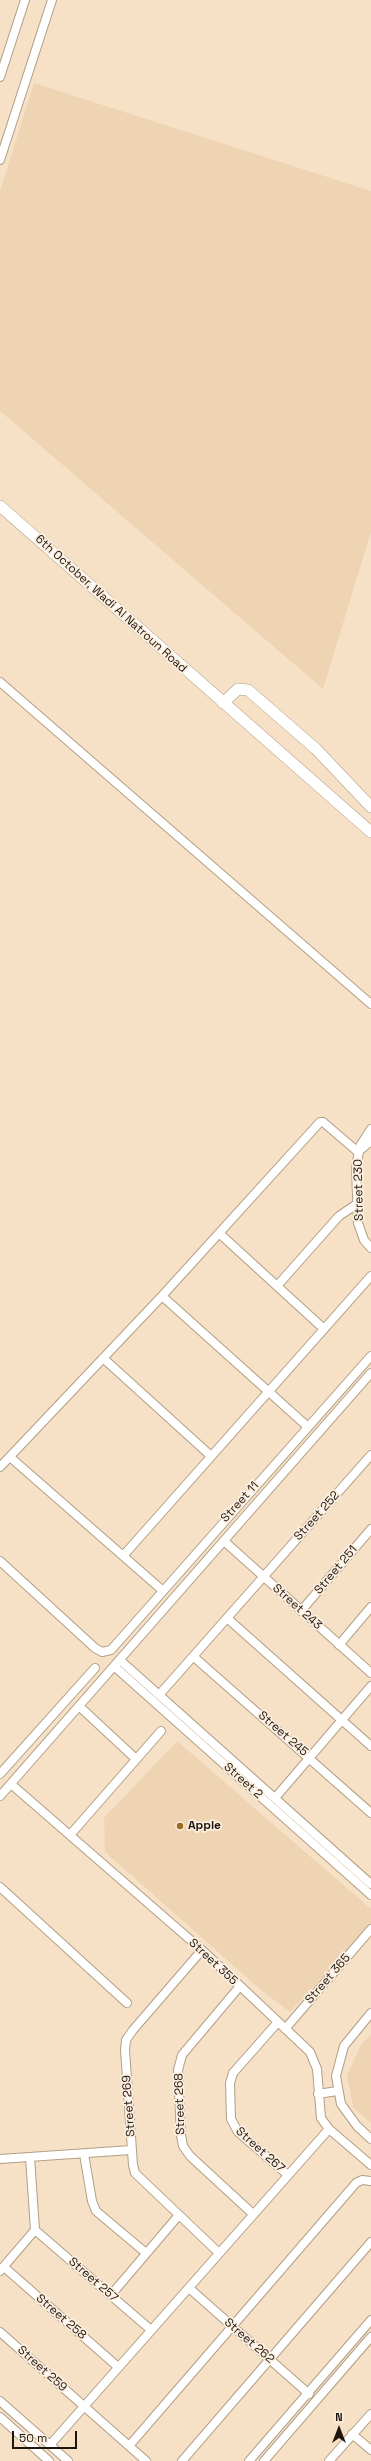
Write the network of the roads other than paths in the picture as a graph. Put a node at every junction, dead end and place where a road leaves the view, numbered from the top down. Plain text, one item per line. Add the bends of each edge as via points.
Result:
1 (25, 0) edge
2 (52, 0) edge
3 (0, 77) edge
4 (0, 160) edge
5 (0, 506) edge
6 (0, 682) edge
7 (223, 703) junction
8 (371, 807) edge
9 (371, 832) edge
10 (371, 1004) edge
11 (371, 1130) edge
12 (371, 1141) edge
13 (358, 1152) junction
14 (357, 1204) junction
15 (219, 1233) junction
16 (371, 1248) edge
17 (371, 1276) edge
18 (277, 1286) junction
19 (162, 1296) junction
20 (324, 1329) junction
21 (371, 1356) edge
22 (103, 1358) junction
23 (371, 1373) edge
24 (268, 1392) junction
25 (308, 1427) junction
26 (211, 1456) junction
27 (10, 1457) junction
28 (370, 1460) edge
29 (0, 1467) edge
30 (371, 1529) edge
31 (224, 1541) junction
32 (123, 1556) junction
33 (0, 1561) edge
34 (263, 1577) junction
35 (162, 1590) junction
36 (371, 1607) edge
37 (301, 1611) junction
38 (227, 1618) junction
39 (339, 1644) junction
40 (194, 1657) junction
41 (121, 1661) junction
42 (115, 1667) junction
43 (95, 1668) dead end
44 (371, 1673) edge
45 (371, 1686) edge
46 (159, 1695) junction
47 (80, 1707) junction
48 (342, 1720) junction
49 (161, 1731) dead end
50 (371, 1746) edge
51 (309, 1758) junction
52 (136, 1759) junction
53 (0, 1774) edge
54 (11, 1784) junction
55 (0, 1796) edge
56 (275, 1798) junction
57 (281, 1810) junction
58 (371, 1813) edge
59 (70, 1835) junction
60 (371, 1884) edge
61 (0, 1888) edge
62 (371, 1895) edge
63 (371, 1929) edge
64 (202, 1950) junction
65 (240, 1986) junction
66 (127, 2003) dead end
67 (371, 2013) edge
68 (278, 2022) junction
69 (285, 2029) junction
70 (337, 2091) junction
71 (318, 2094) junction
72 (329, 2129) junction
73 (371, 2138) edge
74 (132, 2150) junction
75 (84, 2154) junction
76 (30, 2157) junction
77 (0, 2159) edge
78 (371, 2165) edge
79 (288, 2175) junction
80 (371, 2181) edge
81 (253, 2214) junction
82 (179, 2215) junction
83 (35, 2230) junction
84 (371, 2242) edge
85 (146, 2253) junction
86 (219, 2253) junction
87 (2, 2269) edge
88 (189, 2288) junction
89 (111, 2295) junction
90 (371, 2320) edge
91 (233, 2326) junction
92 (152, 2330) junction
93 (0, 2332) edge
94 (371, 2338) edge
95 (271, 2360) junction
96 (118, 2367) junction
97 (309, 2394) junction
98 (0, 2402) edge
99 (83, 2407) junction
100 (371, 2414) edge
101 (0, 2417) edge
102 (352, 2434) junction
103 (50, 2445) junction
104 (129, 2446) junction
105 (371, 2450) edge
106 (45, 2460) edge
107 (68, 2461) edge
108 (146, 2461) edge
109 (182, 2461) edge
110 (249, 2461) edge
111 (264, 2461) edge
112 (329, 2461) edge

1 - 3 street
2 - 4 street
5 - 7 street, 6th October, Wadi Al Natroun Road
6 - 10 street
7 - 8 street via 238,689 248,690 316,749
7 - 9 street, 6th October, Wadi Al Natroun Road
11 - 13 street, Street 230
12 - 13 street, Street 230
13 - 14 street, Street 230
13 - 15 street via 320,1122
14 - 16 street, Street 230 via 360,1232
14 - 18 street via 339,1216
15 - 18 street
15 - 19 street
17 - 20 street
18 - 20 street
19 - 22 street
19 - 24 street
20 - 24 street
21 - 25 street, Street 11
22 - 26 street
22 - 27 street
23 - 31 street, Street 11
24 - 25 street
24 - 26 street
25 - 35 street, Street 11
26 - 32 street
27 - 29 street
27 - 32 street
28 - 34 street, Street 252
30 - 37 street, Street 251
31 - 34 street, Street 243
31 - 41 street, Street 11
32 - 35 street
33 - 35 street, Street 11 via 102,1652 110,1650
34 - 37 street, Street 243
34 - 38 street, Street 252
36 - 39 street
37 - 39 street, Street 243
38 - 40 street, Street 252
38 - 48 street
39 - 44 street, Street 243
40 - 46 street, Street 252
40 - 51 street, Street 245
41 - 42 street, Street 11
41 - 46 street, Street 2
42 - 47 street, Street 11
42 - 57 street, Street 2
43 - 53 street
45 - 48 street
46 - 56 street, Street 2
47 - 52 street
47 - 54 street, Street 11
48 - 50 street
48 - 51 street
49 - 52 street
51 - 56 street
51 - 58 street, Street 245
52 - 59 street
54 - 55 street, Street 11
54 - 59 street, Street 355
56 - 57 street, Street 2
57 - 60 street, Street 2
57 - 62 street, Street 2
59 - 64 street, Street 355
61 - 66 street
63 - 69 street, Street 365
64 - 65 street, Street 355
64 - 74 street, Street 269 via 126,2040
65 - 68 street, Street 355
65 - 81 street, Street 268 via 182,2055 178,2070 181,2134 183,2146 190,2156
67 - 70 street via 344,2046 336,2076
68 - 69 street, Street 355
68 - 79 street, Street 267 via 233,2073 230,2083 231,2119 238,2132
69 - 71 street, Street 355 via 313,2057 317,2069
70 - 71 street
70 - 73 street via 348,2116
71 - 72 street, Street 355 via 319,2112
72 - 78 street, Street 355
72 - 79 street
74 - 75 street
74 - 82 street, Street 269 via 135,2173
75 - 76 street
75 - 85 street via 96,2211
76 - 77 street
76 - 83 street
79 - 81 street
80 - 91 street via 356,2183
81 - 86 street
82 - 85 street
82 - 86 street, Street 269
83 - 87 street
83 - 89 street, Street 257
84 - 95 street
85 - 89 street
86 - 88 street
87 - 96 street, Street 258
88 - 91 street, Street 262
88 - 92 street
89 - 92 street, Street 257
90 - 97 street
91 - 95 street, Street 262
91 - 104 street
92 - 96 street
93 - 99 street, Street 259
94 - 111 street
95 - 97 street, Street 262
95 - 109 street
96 - 99 street
97 - 110 street
98 - 103 street
99 - 103 street
99 - 104 street, Street 259
100 - 102 street
101 - 106 street
102 - 105 street
102 - 112 street
103 - 107 street
104 - 108 street, Street 259

